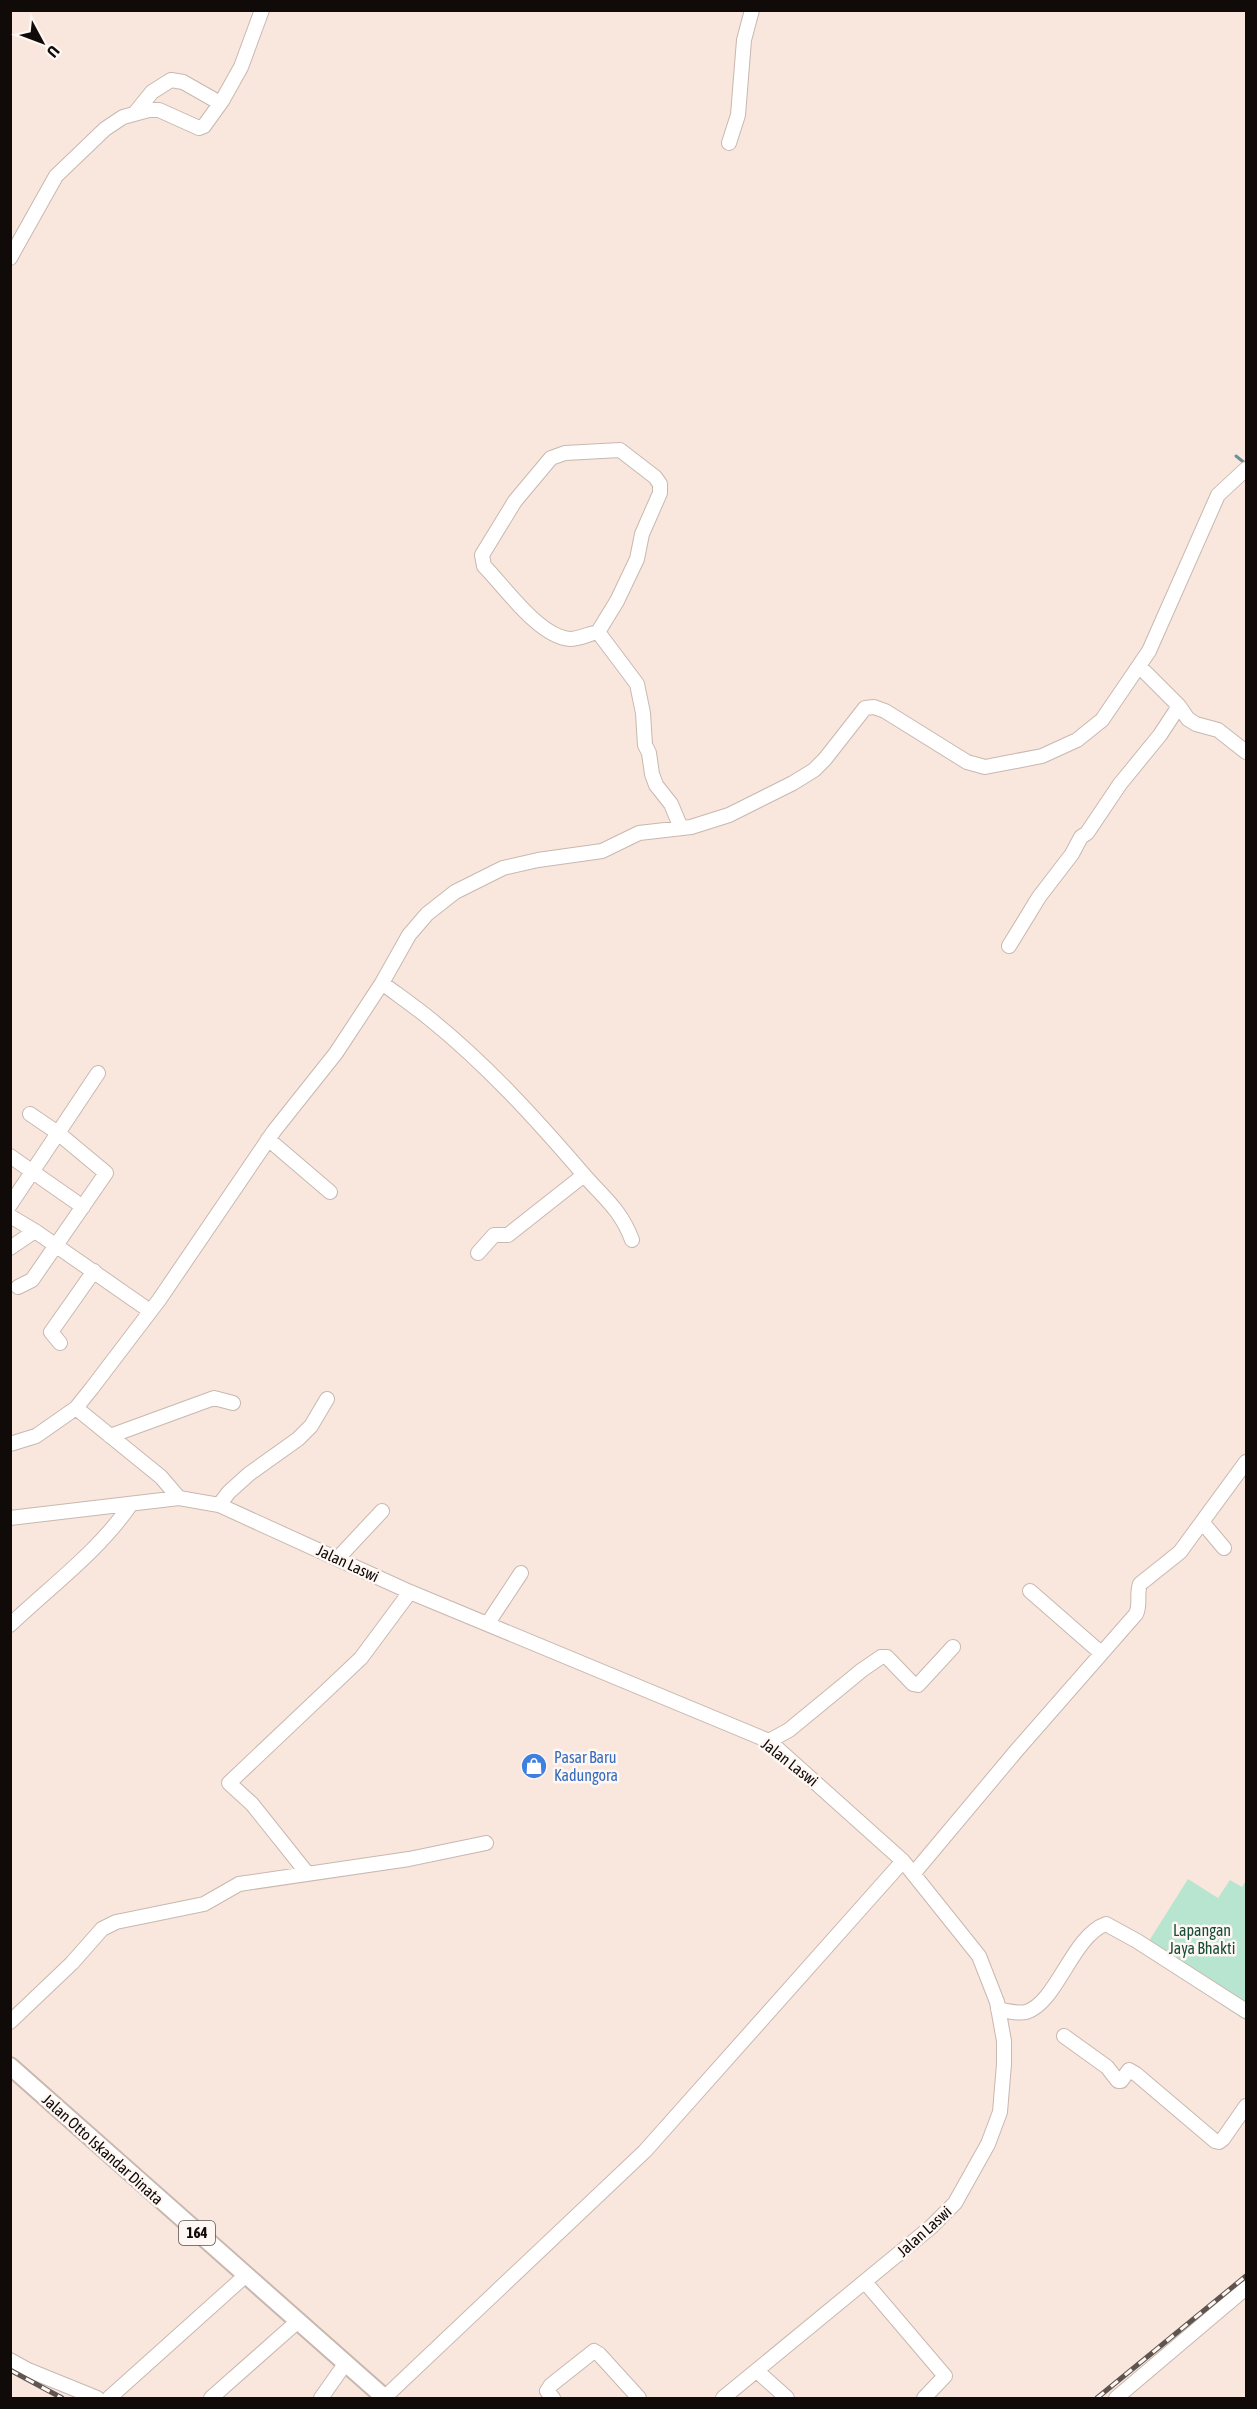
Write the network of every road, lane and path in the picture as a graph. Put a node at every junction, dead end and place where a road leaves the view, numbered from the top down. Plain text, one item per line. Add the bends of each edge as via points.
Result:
1 (262, 10) edge
2 (752, 10) edge
3 (220, 103) junction
4 (135, 112) junction
5 (729, 143) dead end
6 (10, 258) edge
7 (1246, 470) edge
8 (597, 632) junction
9 (1140, 667) junction
10 (1179, 706) junction
11 (1246, 752) edge
12 (681, 828) junction
13 (1009, 946) dead end
14 (382, 983) junction
15 (98, 1073) dead end
16 (30, 1114) dead end
17 (58, 1132) junction
18 (268, 1139) junction
19 (10, 1156) edge
20 (32, 1172) junction
21 (584, 1175) junction
22 (330, 1192) dead end
23 (10, 1205) edge
24 (83, 1207) junction
25 (10, 1216) edge
26 (35, 1231) junction
27 (632, 1240) dead end
28 (56, 1246) junction
29 (10, 1248) edge
30 (478, 1253) dead end
31 (94, 1271) junction
32 (18, 1287) dead end
33 (150, 1311) junction
34 (60, 1343) dead end
35 (327, 1399) dead end
36 (233, 1403) dead end
37 (76, 1408) junction
38 (110, 1436) junction
39 (10, 1444) edge
40 (1246, 1462) edge
41 (179, 1498) junction
42 (131, 1504) junction
43 (219, 1505) junction
44 (381, 1511) dead end
45 (10, 1518) edge
46 (1203, 1523) junction
47 (1224, 1548) dead end
48 (338, 1558) junction
49 (521, 1573) dead end
50 (1030, 1591) dead end
51 (410, 1592) junction
52 (488, 1623) junction
53 (10, 1625) edge
54 (954, 1647) dead end
55 (1101, 1653) junction
56 (769, 1741) junction
57 (486, 1843) dead end
58 (903, 1861) junction
59 (307, 1873) junction
60 (914, 1873) junction
61 (998, 2009) junction
62 (1246, 2011) edge
63 (10, 2022) edge
64 (1064, 2036) dead end
65 (10, 2066) edge
66 (1246, 2106) edge
67 (245, 2276) junction
68 (865, 2282) junction
69 (1246, 2288) edge
70 (297, 2322) junction
71 (10, 2360) edge
72 (345, 2364) junction
73 (757, 2371) junction
74 (97, 2398) edge
75 (109, 2398) edge
76 (211, 2398) edge
77 (321, 2398) edge
78 (384, 2398) edge
79 (553, 2398) edge
80 (639, 2398) edge
81 (723, 2398) edge
82 (787, 2398) edge
83 (924, 2398) edge
84 (1116, 2398) edge

1 - 3 street via 241,67
2 - 5 street via 744,40 738,115
3 - 4 street via 202,128 159,110
3 - 4 street via 183,82 171,80 152,92
4 - 6 street via 105,129 56,176
7 - 9 street via 1218,495
8 - 8 street via 637,559 642,534 660,493 655,477 620,450 565,453 551,458 515,501 482,555 484,566 538,623 558,636 572,639
8 - 12 street via 637,684 652,774
9 - 10 street
9 - 12 street via 1102,720 1077,740 1042,756 986,767 967,762 885,711 865,708 813,770 729,815
10 - 11 street via 1188,719 1218,730
10 - 13 street via 1081,837
12 - 14 street via 639,833 593,853 502,868 455,892 427,914 409,935
14 - 18 street via 336,1053
14 - 21 street via 430,1019 490,1075
15 - 17 street
16 - 17 street
17 - 20 street
17 - 24 street via 106,1173
18 - 22 street
18 - 33 street
19 - 20 street
20 - 23 street
20 - 24 street
21 - 27 street via 614,1207
21 - 30 street via 508,1235 494,1235
24 - 28 street
25 - 26 street
26 - 28 street
26 - 29 street
28 - 31 street
28 - 32 street via 32,1280
31 - 33 street
31 - 34 street via 51,1332
33 - 37 street
35 - 43 street via 298,1439 249,1474
36 - 38 street via 214,1398
37 - 38 street
37 - 39 street via 36,1436
38 - 41 street
40 - 46 street
41 - 42 street, Jalan Laswi
41 - 43 street, Jalan Laswi
42 - 45 street, Jalan Laswi
42 - 53 street via 103,1539
43 - 48 street, Jalan Laswi
44 - 48 street
46 - 47 street
46 - 55 street via 1172,1560 1140,1584 1136,1614
48 - 51 street, Jalan Laswi
49 - 52 street
50 - 55 street
51 - 52 street, Jalan Laswi
51 - 59 street via 361,1658 229,1783 252,1804
52 - 56 street, Jalan Laswi
54 - 56 street via 918,1685 887,1657 881,1657 789,1730
55 - 60 street
56 - 58 street, Jalan Laswi
57 - 59 street via 409,1859
58 - 60 street, Jalan Laswi
58 - 78 street via 645,2151
59 - 63 street via 239,1884 204,1904 116,1922 102,1929
60 - 61 street, Jalan Laswi via 979,1956
61 - 62 street via 1019,2013 1038,2006 1083,1945 1106,1924
61 - 68 street, Jalan Laswi via 1004,2041 1003,2087 1000,2112 988,2144 955,2203
64 - 66 street via 1107,2067 1118,2081 1129,2070 1136,2074 1219,2142
65 - 67 main road, Jalan Otto Iskandar Dinata / 164
67 - 70 main road, Jalan Otto Iskandar Dinata / 164
67 - 75 street
68 - 73 street, Jalan Laswi
68 - 83 street via 945,2376
69 - 84 street
70 - 72 main road, Jalan Otto Iskandar Dinata / 164
70 - 76 street
71 - 74 street
72 - 77 street
72 - 78 main road, Jalan Otto Iskandar Dinata / 164
73 - 81 street, Jalan Laswi
73 - 82 street
79 - 80 street via 547,2391 551,2385 594,2351

